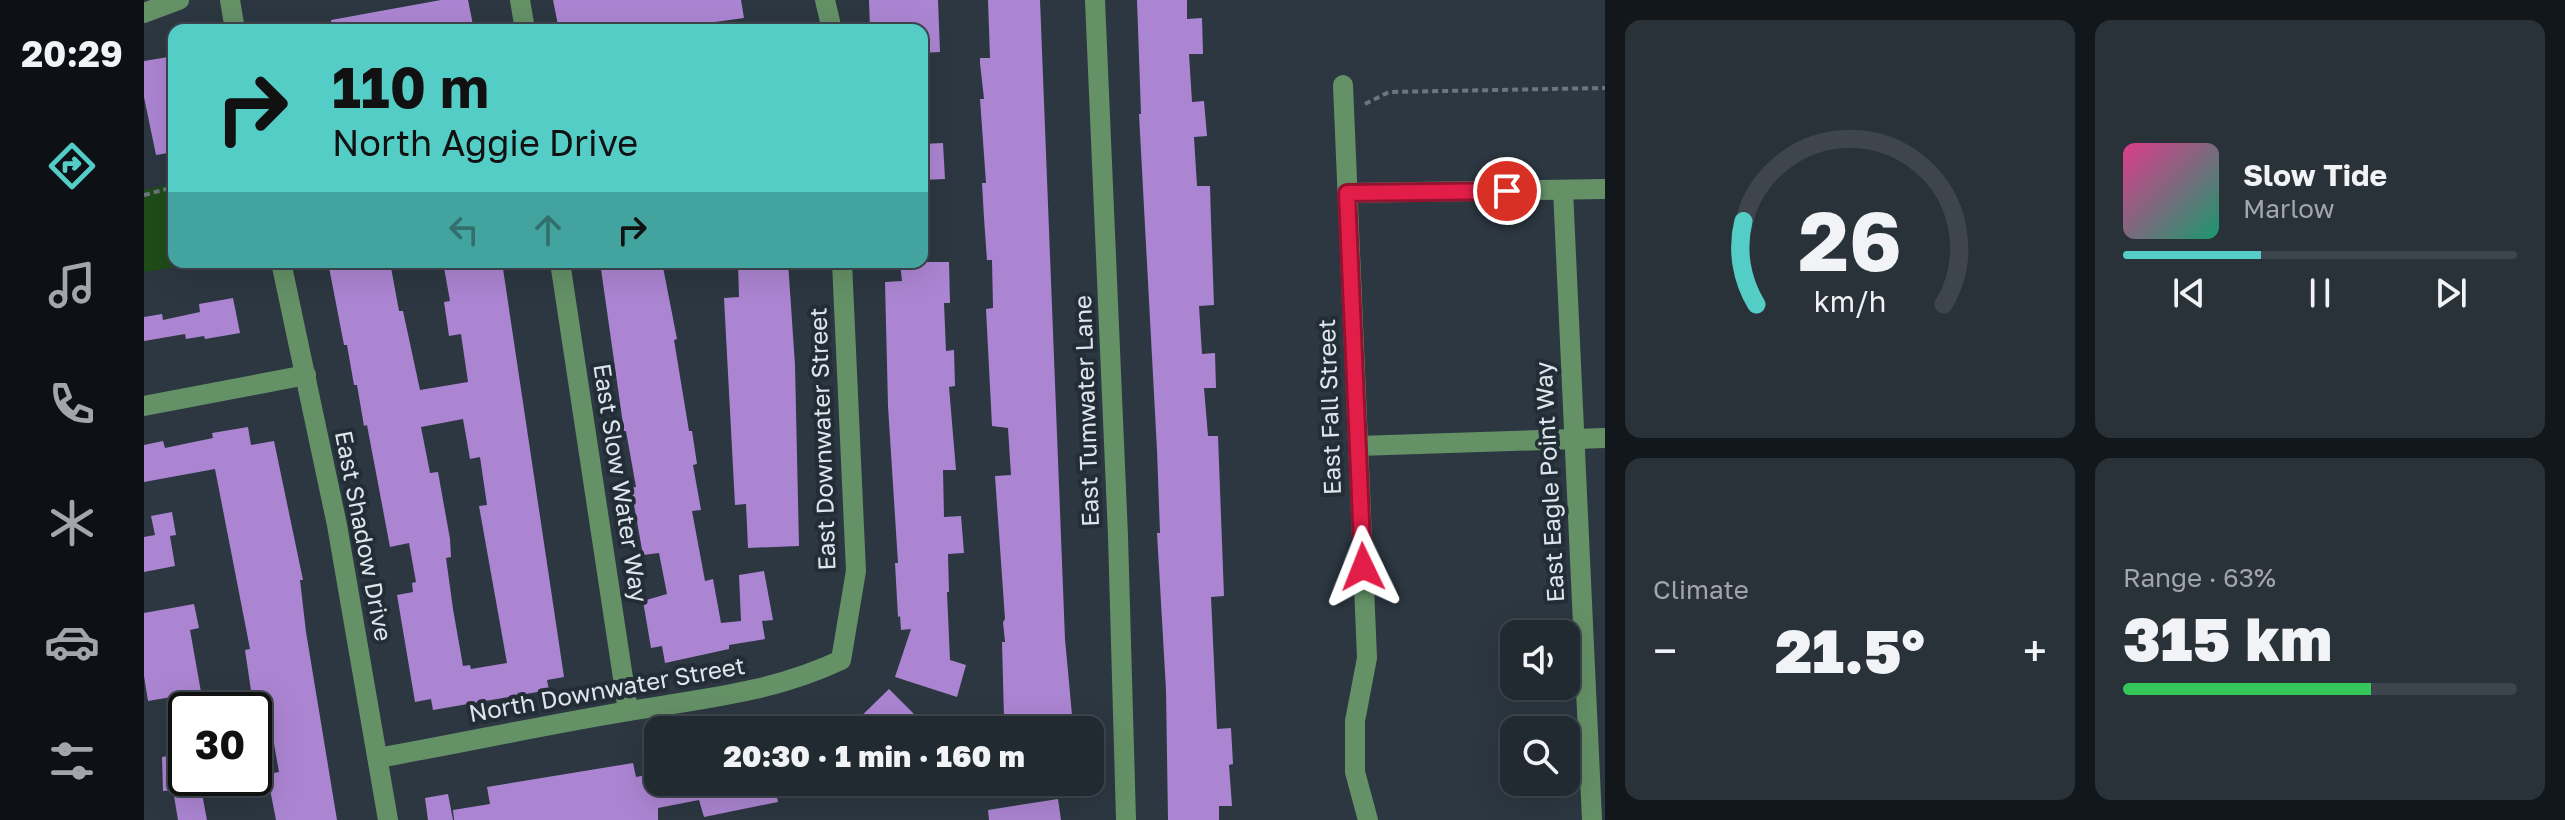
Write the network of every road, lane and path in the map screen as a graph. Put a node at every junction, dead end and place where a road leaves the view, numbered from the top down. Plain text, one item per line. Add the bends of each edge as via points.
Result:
1 (179, 0) edge
2 (230, 0) edge
3 (520, 0) edge
4 (825, 0) edge
5 (1095, 0) edge
6 (144, 13) edge
7 (234, 24) edge
8 (524, 24) edge
9 (831, 24) edge
10 (1343, 85) dead end
11 (1605, 88) edge
12 (1365, 104) dead end
13 (168, 189) edge
14 (1605, 189) edge
15 (1563, 190) junction
16 (1347, 193) junction
17 (144, 195) edge
18 (282, 268) edge
19 (561, 268) edge
20 (842, 268) edge
21 (306, 375) junction
22 (144, 406) edge
23 (1574, 438) junction
24 (1605, 438) edge
25 (1358, 446) junction
26 (841, 660) joint
27 (628, 711) junction
28 (378, 758) junction
29 (388, 820) edge
30 (1126, 820) edge
31 (1368, 820) edge
32 (1592, 820) edge

1 - 6 street
2 - 7 street
3 - 8 street
4 - 9 street
5 - 30 street, East Tumwater Lane
10 - 16 street, East Fall Street
11 - 12 path via 1389,92
13 - 17 path
14 - 15 street
15 - 16 street
15 - 23 street, East Eagle Point Way
16 - 25 street, East Fall Street
18 - 21 street, East Shadow Drive
19 - 27 street, East Slow Water Way
20 - 26 street, East Downwater Street via 856,571
21 - 22 street
21 - 28 street, East Shadow Drive
23 - 24 street
23 - 25 street
23 - 32 street, East Eagle Point Way
25 - 31 street, East Fall Street via 1367,658 1355,721 1355,772
26 - 27 street, North Downwater Street via 808,676 741,694
27 - 28 street, North Downwater Street
28 - 29 street, East Shadow Drive

